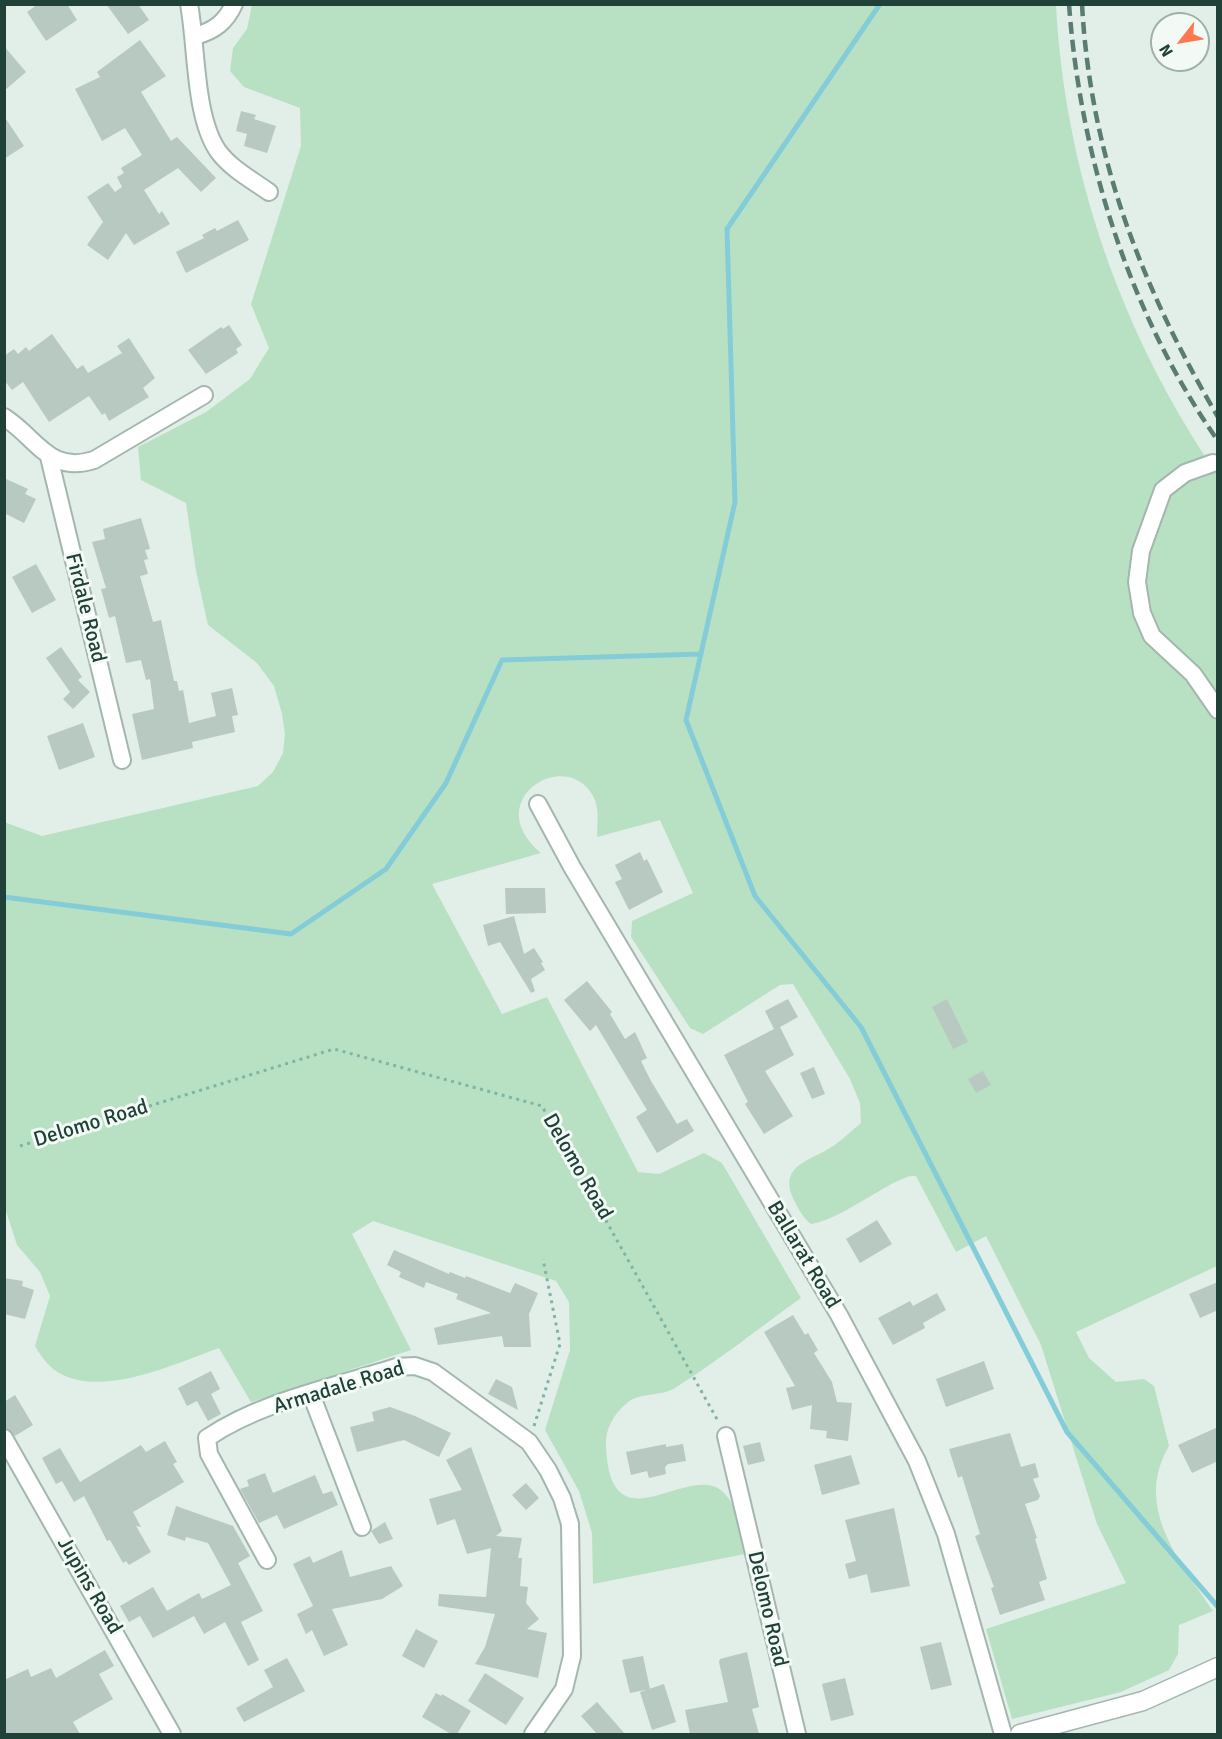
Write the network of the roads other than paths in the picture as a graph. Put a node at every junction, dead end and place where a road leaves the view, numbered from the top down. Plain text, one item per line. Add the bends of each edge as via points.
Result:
1 (189, 4) edge
2 (234, 4) edge
3 (195, 36) junction
4 (269, 192) dead end
5 (204, 395) dead end
6 (4, 417) edge
7 (49, 457) junction
8 (1213, 463) dead end
9 (1218, 710) edge
10 (122, 760) dead end
11 (538, 804) dead end
12 (311, 1394) junction
13 (726, 1436) road end
14 (4, 1438) edge
15 (362, 1527) dead end
16 (267, 1560) dead end
17 (1218, 1667) edge
18 (172, 1734) edge
19 (533, 1734) edge
20 (797, 1734) edge
21 (1003, 1734) edge
22 (1020, 1734) edge

1 - 3 street
2 - 3 street via 214,30
3 - 4 street via 202,111 218,151
5 - 7 street via 94,460 77,465
6 - 7 street
7 - 10 street, Firdale Road
8 - 9 street via 1185,473 1163,490 1138,562 1137,582 1142,613 1152,636 1189,669
11 - 21 street, Ballarat Road via 839,1315 917,1461 946,1534
12 - 15 street
12 - 16 street, Armadale Road via 223,1427 207,1438 209,1454
12 - 19 street, Armadale Road via 396,1367 415,1366 449,1381 529,1442 548,1470 570,1524 572,1656 564,1689
13 - 20 street, Delomo Road
14 - 18 street, Jupins Road
17 - 22 street via 1143,1701

